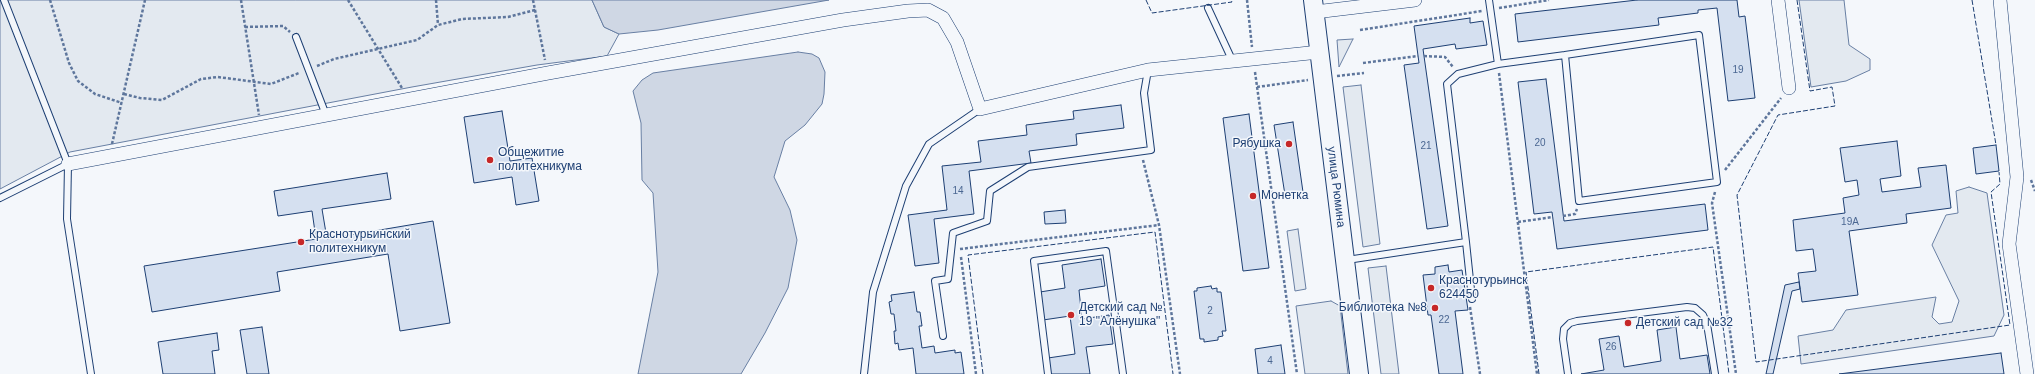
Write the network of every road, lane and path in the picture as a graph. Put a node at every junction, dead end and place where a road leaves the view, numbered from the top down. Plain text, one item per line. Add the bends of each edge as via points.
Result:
1 (4, 0) edge
2 (50, 0) edge
3 (145, 0) edge
4 (241, 0) edge
5 (348, 0) edge
6 (436, 0) edge
7 (532, 0) edge
8 (1247, 0) edge
9 (1416, 0) edge
10 (1489, 0) edge
11 (1549, 0) edge
12 (1778, 0) edge
13 (2000, 0) edge
14 (1314, 6) edge
15 (1208, 8) dead end
16 (1490, 9) junction
17 (535, 10) junction
18 (438, 25) junction
19 (245, 27) junction
20 (1360, 30) dead end
21 (296, 37) joint
22 (378, 49) junction
23 (1319, 52) junction
24 (1565, 55) junction
25 (1418, 56) dead end
26 (1424, 56) dead end
27 (1253, 60) junction
28 (1233, 62) junction
29 (1363, 63) dead end
30 (1498, 64) junction
31 (308, 69) junction
32 (1148, 70) junction
33 (548, 73) junction
34 (1458, 74) junction
35 (254, 82) junction
36 (1789, 88) joint
37 (124, 94) junction
38 (408, 99) junction
39 (122, 103) junction
40 (980, 109) junction
41 (326, 115) junction
42 (261, 127) junction
43 (1140, 152) junction
44 (108, 156) junction
45 (68, 164) junction
46 (1718, 182) junction
47 (0, 198) edge
48 (1579, 201) junction
49 (1563, 216) dead end
50 (1553, 217) dead end
51 (1518, 222) junction
52 (1466, 242) junction
53 (1345, 260) junction
54 (1472, 299) joint
55 (943, 336) dead end
56 (92, 374) edge
57 (864, 374) edge
58 (1048, 374) edge
59 (1123, 374) edge
60 (1180, 374) edge
61 (1297, 374) edge
62 (1359, 374) edge
63 (1480, 374) edge
64 (1537, 374) edge
65 (1568, 374) edge
66 (1715, 374) edge
67 (1736, 374) edge
68 (2027, 374) edge

1 - 45 lane
2 - 39 path via 68,63 78,81 95,94
3 - 37 path
4 - 19 path
5 - 22 path
6 - 18 path
7 - 17 path
8 - 27 path
9 - 14 street
10 - 16 lane
11 - 16 path
12 - 36 street
13 - 68 street via 2017,177 2009,244
14 - 23 main road, улица Рюмина
15 - 28 lane
16 - 20 path
16 - 30 lane
17 - 18 path via 508,17 462,19
17 - 33 path
18 - 22 path via 417,40
19 - 21 path via 283,26
19 - 35 path
21 - 31 lane
22 - 31 path via 334,59
22 - 38 path
23 - 27 street
23 - 53 main road, улица Рюмина
24 - 30 lane
24 - 46 lane via 1699,36
24 - 48 lane
25 - 29 path
26 - 34 path via 1445,57
27 - 28 street
27 - 61 path
28 - 32 street
30 - 34 lane
30 - 51 path
31 - 35 path via 271,84
31 - 41 lane
32 - 40 street
32 - 43 lane via 1144,93 1151,150
33 - 38 street
33 - 40 street via 843,20 928,10 943,18 957,42
34 - 52 lane via 1447,84
35 - 37 path via 201,79 162,100
35 - 42 path
36 - 46 path
37 - 39 path
38 - 41 street
39 - 44 path
40 - 57 lane via 929,144 906,186 873,292
41 - 42 street
42 - 44 street
43 - 55 lane via 1028,166 990,190 987,221 953,233 948,279 935,281
43 - 60 path via 1159,225
44 - 45 street
45 - 47 lane
45 - 56 lane via 67,218
46 - 48 lane
46 - 67 path via 1712,203
48 - 49 path via 1575,214
50 - 51 path
51 - 64 path
52 - 53 lane
52 - 54 lane
53 - 62 main road, улица Рюмина
54 - 63 path via 1470,307
58 - 59 lane via 1034,261 1106,251
65 - 66 lane via 1562,339 1564,329 1570,324 1687,307 1695,308 1707,324

